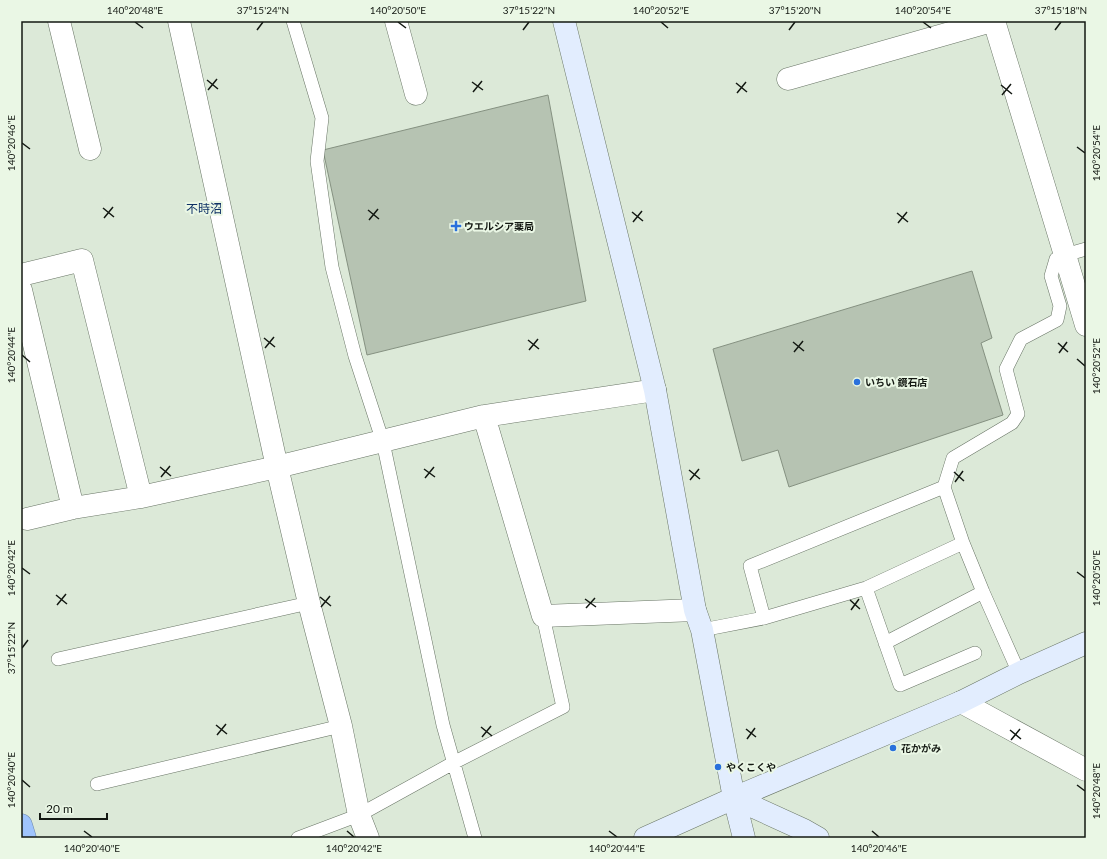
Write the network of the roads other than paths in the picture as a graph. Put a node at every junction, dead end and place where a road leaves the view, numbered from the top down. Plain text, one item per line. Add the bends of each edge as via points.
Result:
1 (59, 21) edge
2 (179, 21) edge
3 (293, 21) edge
4 (396, 21) edge
5 (565, 21) edge
6 (993, 21) edge
7 (788, 79) dead end
8 (416, 94) dead end
9 (90, 149) dead end
10 (1076, 252) edge
11 (21, 274) edge
12 (21, 290) edge
13 (1086, 325) edge
14 (655, 390) junction
15 (484, 416) junction
16 (383, 442) junction
17 (277, 467) junction
18 (944, 487) junction
19 (141, 497) junction
20 (73, 508) junction
21 (27, 519) dead end
22 (963, 543) junction
23 (866, 588) junction
24 (983, 592) junction
25 (309, 603) junction
26 (695, 610) junction
27 (543, 616) junction
28 (764, 618) junction
29 (702, 630) junction
30 (885, 643) junction
31 (1086, 643) edge
32 (975, 653) dead end
33 (58, 659) dead end
34 (1019, 673) junction
35 (961, 702) junction
36 (341, 726) junction
37 (455, 762) junction
38 (1086, 770) edge
39 (96, 784) dead end
40 (734, 798) junction
41 (359, 815) junction
42 (21, 825) edge
43 (806, 835) edge
44 (25, 838) edge
45 (298, 838) edge
46 (368, 838) edge
47 (475, 838) edge
48 (645, 838) edge
49 (744, 838) edge

1 - 9 street
2 - 17 street
3 - 16 lane via 322,118 317,161 332,267 355,356
4 - 8 street
5 - 14 street
6 - 7 street
6 - 10 street
10 - 13 street
10 - 18 lane via 1056,259 1051,276 1060,306 1057,320 1021,339 1006,369 1018,414 1012,423 953,458
11 - 19 street via 82,260
12 - 20 street
14 - 15 street
14 - 26 street
15 - 16 street
15 - 27 street
16 - 17 street
16 - 37 lane via 444,725
17 - 19 street
17 - 25 street
18 - 22 lane
18 - 28 lane via 750,566
19 - 20 street
20 - 21 street
22 - 23 lane
22 - 24 lane
23 - 28 lane
23 - 30 lane
24 - 30 lane
24 - 34 lane
25 - 33 lane
25 - 36 street
26 - 27 street
26 - 29 street
27 - 37 lane via 563,707
28 - 29 lane
29 - 40 street
30 - 32 lane via 900,685
31 - 34 street
34 - 35 street
35 - 38 street
35 - 40 street
36 - 39 lane
36 - 41 street
37 - 41 lane
37 - 47 lane
40 - 43 street
40 - 48 street
40 - 49 street
41 - 45 lane
41 - 46 street
42 - 44 highway

